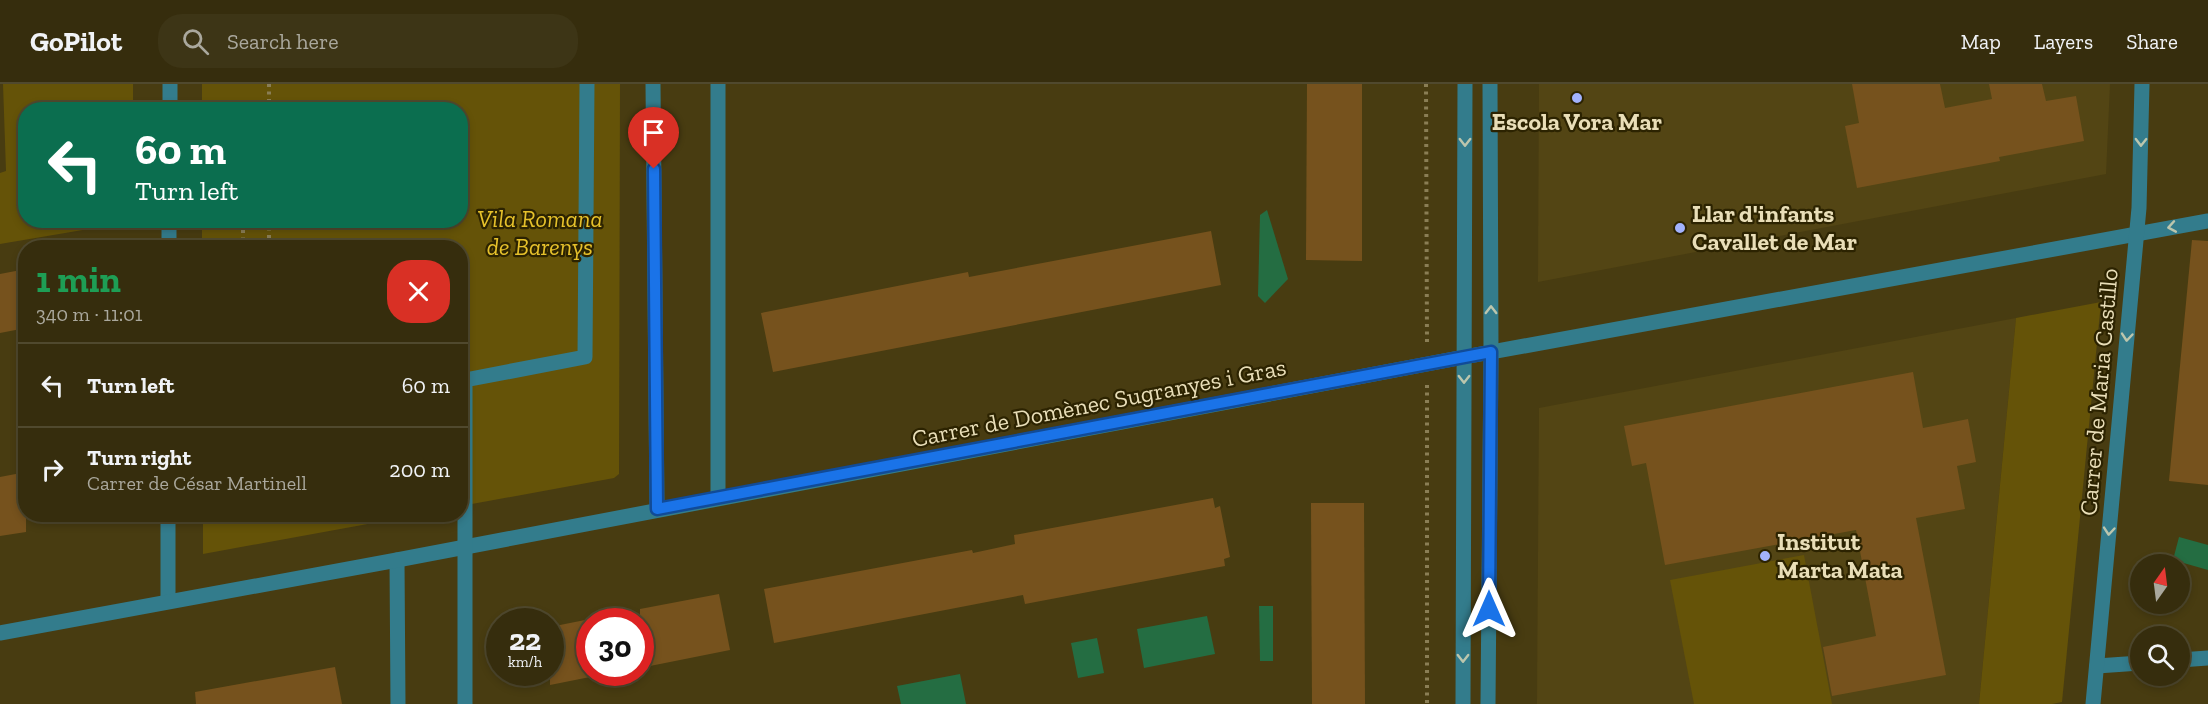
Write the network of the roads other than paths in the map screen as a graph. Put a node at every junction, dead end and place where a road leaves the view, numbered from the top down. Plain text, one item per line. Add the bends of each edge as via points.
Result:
1 (170, 84) edge
2 (587, 84) edge
3 (653, 84) edge
4 (718, 84) edge
5 (1465, 84) edge
6 (1490, 84) edge
7 (2142, 84) edge
8 (170, 102) edge
9 (2208, 221) edge
10 (2136, 234) junction
11 (1491, 352) junction
12 (1464, 357) junction
13 (468, 379) edge
14 (718, 498) junction
15 (657, 509) junction
16 (168, 522) edge
17 (464, 522) edge
18 (464, 547) junction
19 (397, 560) junction
20 (168, 601) junction
21 (0, 633) edge
22 (2208, 658) edge
23 (2190, 659) edge
24 (2130, 664) edge
25 (2097, 666) junction
26 (398, 704) edge
27 (465, 704) edge
28 (1463, 704) edge
29 (1488, 704) edge
30 (2093, 704) edge

1 - 8 street
2 - 13 street via 585,357
3 - 15 street
4 - 14 street
5 -> 12 street
11 -> 6 street
7 -> 10 street, Carrer de Maria Castillo
9 -> 10 street, Carrer de Domènec Sugranyes i Gras
10 - 11 street, Carrer de Domènec Sugranyes i Gras
10 -> 25 street, Carrer de Maria Castillo
11 - 12 street, Carrer de Domènec Sugranyes i Gras
11 - 29 street
12 - 14 street, Carrer de Domènec Sugranyes i Gras
12 -> 28 street
14 - 15 street, Carrer de Domènec Sugranyes i Gras
15 - 18 street, Carrer de Domènec Sugranyes i Gras
16 - 20 street
17 - 18 street
18 - 19 street, Carrer de Domènec Sugranyes i Gras
18 - 27 street
19 - 20 street, Carrer de Domènec Sugranyes i Gras
19 - 26 street
20 - 21 street, Carrer de Domènec Sugranyes i Gras
22 - 23 street
24 - 25 street
25 - 30 street, Carrer de Maria Castillo

